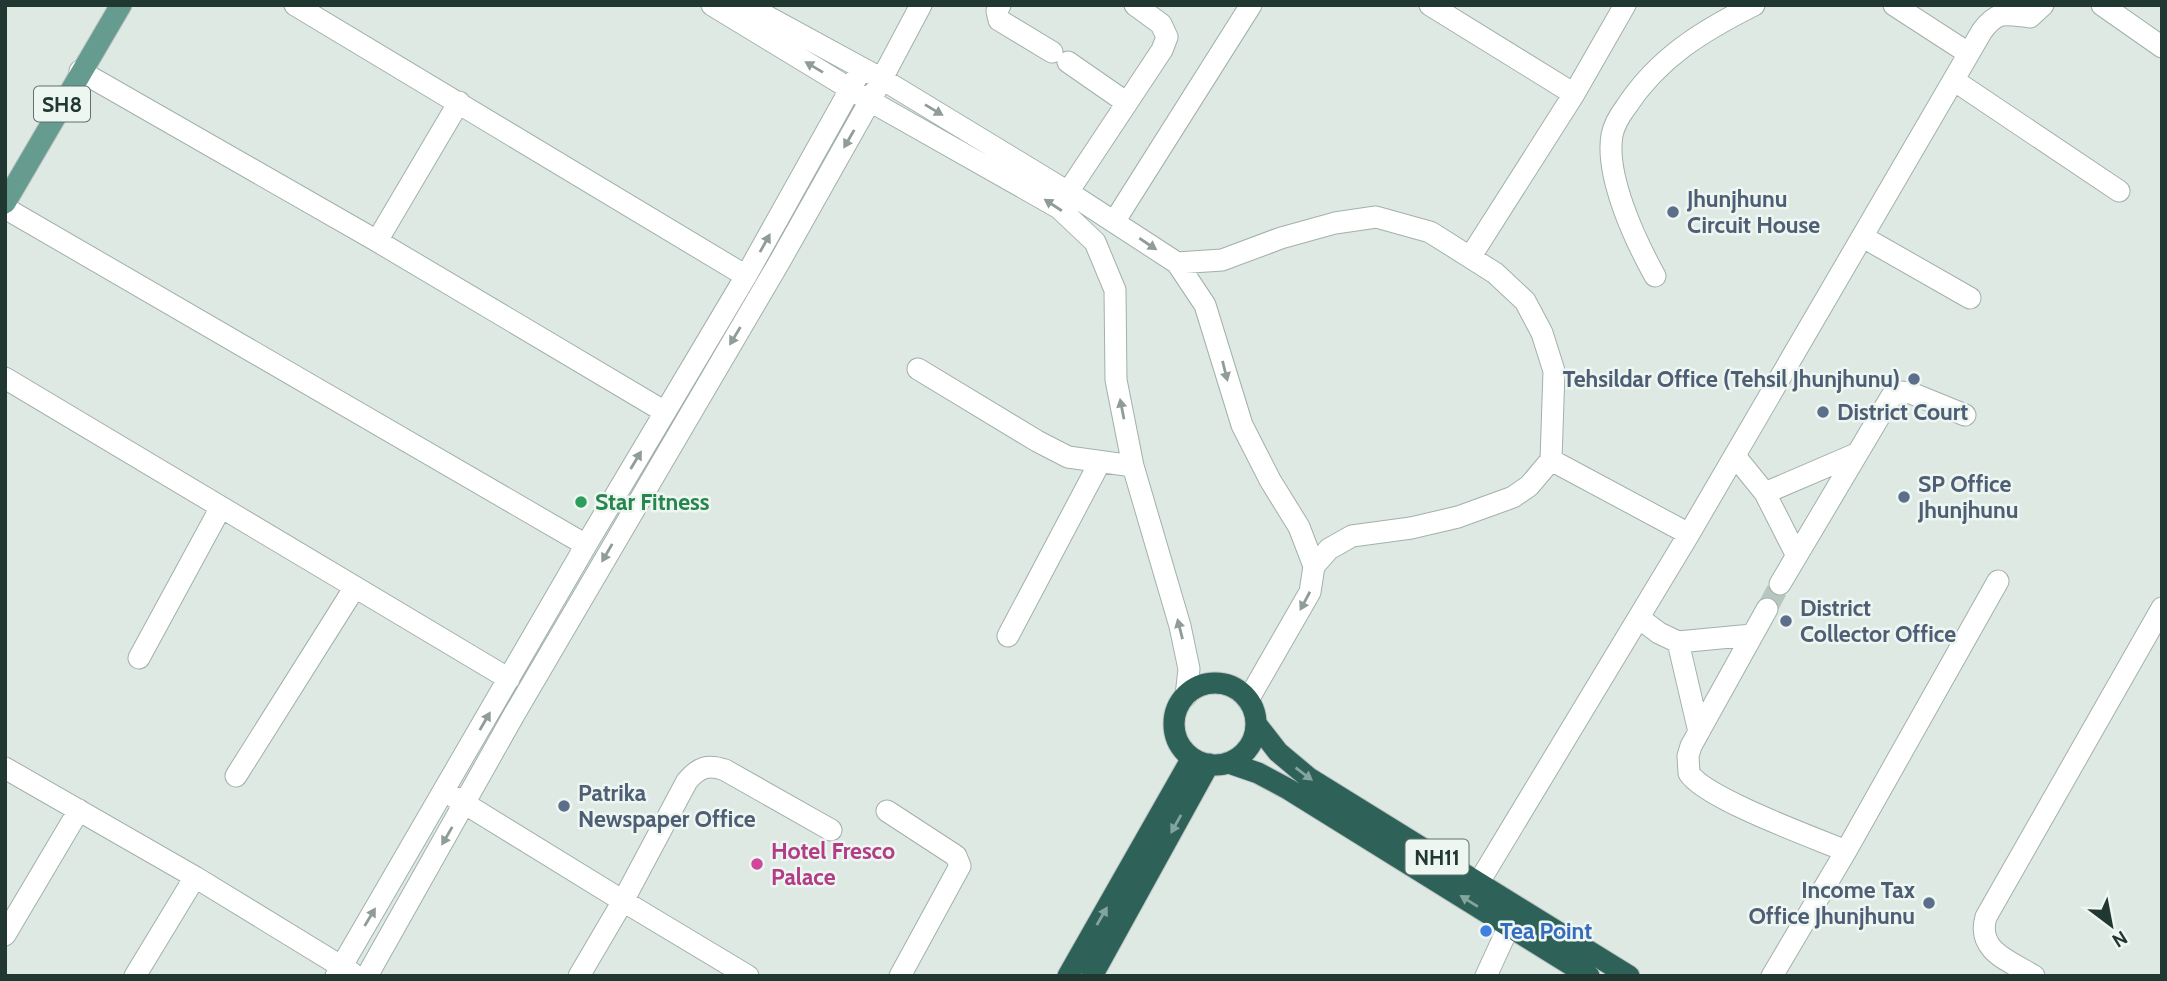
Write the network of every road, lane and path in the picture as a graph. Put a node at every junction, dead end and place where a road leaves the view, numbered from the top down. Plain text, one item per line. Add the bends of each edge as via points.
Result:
1 (121, 5) edge
2 (295, 5) edge
3 (712, 5) edge
4 (746, 5) edge
5 (921, 5) edge
6 (1000, 5) edge
7 (1135, 5) edge
8 (1251, 5) edge
9 (1430, 5) edge
10 (1625, 5) edge
11 (1754, 5) edge
12 (1894, 5) edge
13 (2043, 5) edge
14 (2102, 5) edge
15 (2162, 47) edge
16 (1968, 53) junction
17 (862, 68) junction
18 (80, 71) junction
19 (882, 79) junction
20 (1955, 81) junction
21 (851, 90) junction
22 (1574, 94) junction
23 (459, 102) junction
24 (870, 102) junction
25 (1127, 103) junction
26 (1068, 191) junction
27 (2119, 191) dead end
28 (7, 194) edge
29 (1114, 222) junction
30 (1863, 237) junction
31 (377, 242) junction
32 (1471, 256) junction
33 (1177, 263) junction
34 (746, 276) junction
35 (1655, 276) dead end
36 (1970, 298) dead end
37 (918, 369) dead end
38 (5, 378) edge
39 (665, 412) junction
40 (1965, 415) dead end
41 (1856, 454) junction
42 (1735, 456) junction
43 (1551, 460) junction
44 (1100, 462) junction
45 (1133, 466) junction
46 (1765, 492) junction
47 (221, 507) junction
48 (1689, 534) junction
49 (586, 545) junction
50 (1796, 554) junction
51 (1314, 566) junction
52 (1998, 581) dead end
53 (1780, 584) tunnel mouth
54 (355, 587) junction
55 (2162, 608) edge
56 (1767, 609) tunnel mouth
57 (1639, 618) junction
58 (1752, 635) junction
59 (1008, 636) dead end
60 (1678, 642) junction
61 (139, 658) dead end
62 (509, 679) junction
63 (1186, 696) junction
64 (1248, 700) junction
65 (1256, 725) junction
66 (1699, 732) junction
67 (1210, 762) junction
68 (5, 768) edge
69 (236, 776) dead end
70 (444, 791) junction
71 (465, 803) junction
72 (79, 810) junction
73 (887, 811) dead end
74 (831, 830) dead end
75 (1846, 851) junction
76 (195, 877) junction
77 (1479, 882) junction
78 (623, 901) junction
79 (1509, 926) junction
80 (5, 935) edge
81 (345, 973) edge
82 (135, 976) edge
83 (367, 976) edge
84 (579, 976) edge
85 (748, 976) edge
86 (900, 976) edge
87 (1068, 976) edge
88 (1092, 976) edge
89 (1486, 976) edge
90 (1589, 976) edge
91 (1629, 976) edge
92 (1772, 976) edge
93 (2034, 976) edge

1 - 18 main road, SH8
2 - 23 street
21 -> 3 street
4 - 17 street
5 - 19 street
6 - 25 street via 999,20
7 - 25 street via 1161,24 1167,37
8 - 29 street
9 - 22 street
10 - 22 street
11 - 35 street via 1707,29 1654,72 1612,132 1613,174
12 - 16 street
13 - 16 street via 2030,17 1996,16
14 - 15 street
16 - 20 street
17 - 19 street
17 - 21 street
18 - 28 main road, SH8
18 - 31 street
19 - 24 street
19 -> 26 street
20 - 27 street
20 - 30 street
21 - 24 street
34 -> 21 street
22 - 32 street
23 - 31 street
23 - 34 street
45 -> 24 street via 1116,380 1115,290 1095,242 1059,208
24 -> 71 street
25 - 26 street
26 - 29 street
28 - 49 street
29 -> 33 street
30 - 36 street
30 - 42 street
31 - 39 street
32 - 33 street via 1430,232 1376,217 1281,238 1222,260
32 - 43 street via 1525,301 1542,333 1554,370
33 -> 51 street via 1205,305 1242,425 1299,527
34 - 39 street
37 - 44 street via 1054,451
38 - 47 street
49 -> 39 street
40 - 41 street via 1900,392 1891,397
41 - 46 street
41 - 50 street
42 - 46 street
42 - 48 street
43 - 48 street
43 - 51 street via 1513,497 1458,517 1352,536 1329,549
44 - 45 street
44 - 59 street
63 -> 45 street via 1189,669 1180,626
46 - 50 street
47 - 54 street
47 - 61 street
48 - 57 street
49 - 62 street
50 - 53 street
51 -> 64 street via 1310,592
52 - 75 street
54 - 62 street
54 - 69 street
55 - 93 street via 1986,917 1983,928 1989,946
56 - 58 street
57 - 60 street
57 - 77 street
58 - 60 street
58 - 66 street
60 - 66 street
70 -> 62 street
63 - 64 highway via 1215,683 1233,687
63 - 67 highway via 1177,713 1175,732 1185,751
64 - 65 highway, NH11
65 - 67 highway via 1249,748
65 -> 77 highway, NH11 via 1278,752 1309,778
66 - 75 street via 1688,756 1693,779 1756,814
79 -> 67 highway, NH11 via 1258,773
87 -> 67 highway
67 -> 88 highway
68 - 72 street
70 - 71 street
81 -> 70 street
71 - 78 street
71 -> 83 street
72 - 76 street
72 - 80 street
73 - 86 street via 956,856 960,866
74 - 78 street via 724,770 703,767 687,781
75 - 92 street
76 - 81 street
76 - 82 street
77 - 91 highway, NH11
78 - 84 street
78 - 85 street
79 - 89 street
79 - 90 highway, NH11

